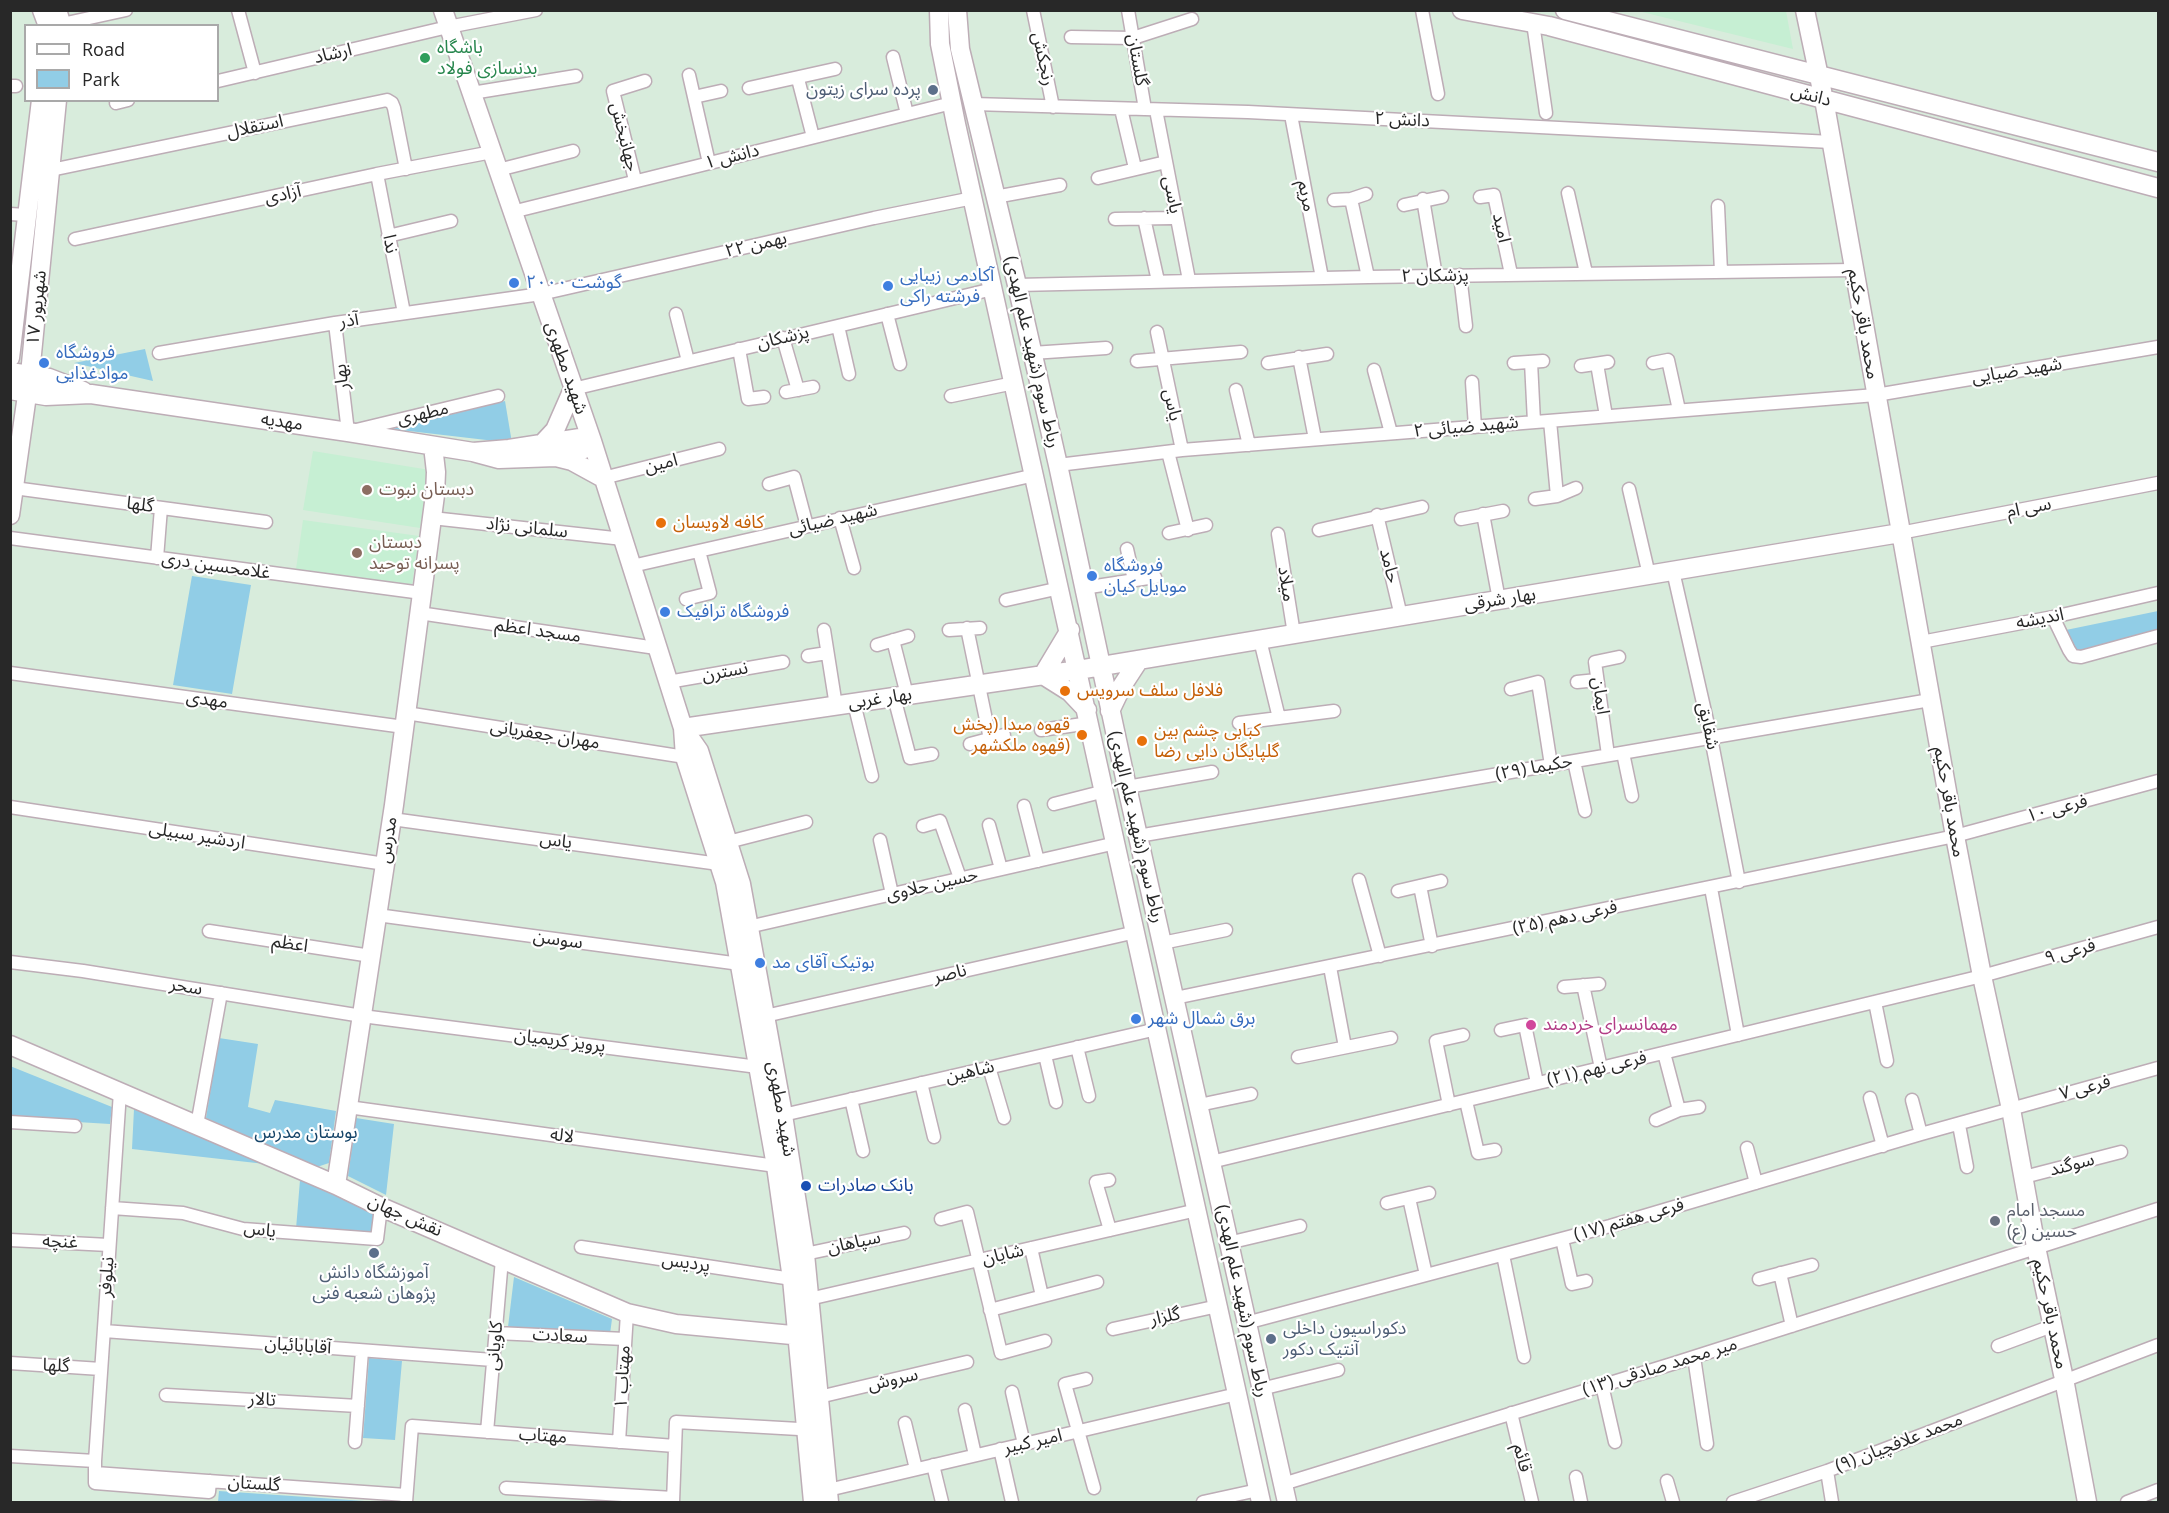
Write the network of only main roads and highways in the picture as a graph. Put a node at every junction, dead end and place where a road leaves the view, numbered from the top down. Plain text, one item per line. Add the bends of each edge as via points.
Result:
1 (42, 10) edge
2 (939, 10) edge
3 (957, 10) edge
4 (1462, 10) edge
5 (1565, 10) edge
6 (1805, 10) edge
7 (445, 19) edge
8 (57, 21) edge
9 (1819, 74) junction
10 (1824, 99) junction
11 (40, 102) edge
12 (57, 102) edge
13 (2120, 152) junction
14 (2158, 162) edge
15 (2115, 176) junction
16 (2158, 188) edge
17 (18, 215) edge
18 (998, 312) junction
19 (1032, 353) junction
20 (10, 358) edge
21 (10, 372) edge
22 (30, 374) junction
23 (573, 389) junction
24 (1016, 390) junction
25 (19, 392) edge
26 (91, 394) junction
27 (1047, 422) junction
28 (592, 441) junction
29 (542, 444) junction
30 (433, 446) junction
31 (465, 451) junction
32 (556, 457) junction
33 (603, 478) junction
34 (435, 495) junction
35 (10, 515) edge
36 (1900, 533) junction
37 (1070, 630) junction
38 (1139, 660) junction
39 (1100, 666) junction
40 (1078, 670) junction
41 (1043, 675) junction
42 (1110, 711) junction
43 (1088, 717) junction
44 (683, 728) junction
45 (10, 1045) edge
46 (1192, 1077) junction
47 (1169, 1080) junction
48 (1205, 1132) junction
49 (1181, 1136) junction
50 (336, 1185) junction
51 (804, 1336) junction
52 (829, 1496) edge
53 (1260, 1496) edge
54 (813, 1503) edge
55 (1287, 1503) edge
56 (2087, 1503) edge

1 - 8 main road
2 - 18 main road, رباط سوم (شهید علم الهدی) via 940,44
3 - 19 main road, رباط سوم (شهید علم الهدی) via 960,49
4 - 10 main road, دانش via 1533,23
5 - 9 main road, دانش
6 - 9 main road, محمد باقر حکیم
7 - 23 main road, شهید مطهری
9 - 10 main road, محمد باقر حکیم
9 - 13 main road, دانش
10 - 15 main road, دانش
10 - 36 main road, محمد باقر حکیم
11 - 17 main road, ۱۷ شهریور
12 - 22 main road, ۱۷ شهریور
13 - 14 main road, دانش
13 - 15 main road
15 - 16 main road, دانش
17 - 20 main road, ۱۷ شهریور
18 - 19 main road via 1007,316 1019,364
18 - 24 main road, رباط سوم (شهید علم الهدی)
19 - 27 main road, رباط سوم (شهید علم الهدی)
21 - 22 main road, مهدیه
22 - 25 main road, ۱۷ شهریور
22 - 26 main road, مهدیه
23 - 28 main road, شهید مطهری
23 - 29 main road via 555,430
24 - 27 main road via 1035,399
24 - 37 main road, رباط سوم (شهید علم الهدی)
25 - 26 main road, مهدیه via 46,396
25 - 35 main road, ۱۷ شهریور
26 - 30 main road, مهدیه
27 - 39 main road, رباط سوم (شهید علم الهدی)
28 - 29 main road, مهدیه via 580,438
28 - 32 main road, مهدیه via 584,449
28 - 33 main road, شهید مطهری
29 - 31 main road, مهدیه
30 - 31 main road, مهدیه
30 - 34 main road
31 - 32 main road, مهدیه via 499,459
31 - 34 main road via 446,468
32 - 33 main road via 573,461
33 - 44 main road, شهید مطهری
34 - 50 main road, مدرس via 392,819
36 - 38 main road, بهار شرقی
36 - 56 main road, محمد باقر حکیم via 1955,837
37 - 40 main road, رباط سوم (شهید علم الهدی)
37 - 41 main road
38 - 39 main road, بهار شرقی
38 - 42 main road
39 - 40 main road, بهار شرقی
39 - 42 main road, رباط سوم (شهید علم الهدی)
40 - 41 main road, بهار غربی
40 - 43 main road, رباط سوم (شهید علم الهدی)
41 - 43 main road via 1070,692
41 - 44 main road, بهار غربی
42 - 46 main road, رباط سوم (شهید علم الهدی)
43 - 47 main road, رباط سوم (شهید علم الهدی)
44 - 51 main road, شهید مطهری via 685,757 725,882
44 - 51 main road, شهید مطهری via 699,751 741,884 805,1254 809,1299
45 - 50 main road, نقش جهان
46 - 47 main road via 1187,1085 1177,1087
46 - 48 main road, رباط سوم (شهید علم الهدی)
47 - 49 main road, رباط سوم (شهید علم الهدی)
48 - 49 main road via 1188,1129
48 - 55 main road, رباط سوم (شهید علم الهدی)
49 - 53 main road, رباط سوم (شهید علم الهدی)
50 - 51 main road, نقش جهان via 627,1313 676,1324
51 - 52 main road, شهید مطهری via 819,1397
51 - 54 main road, شهید مطهری

